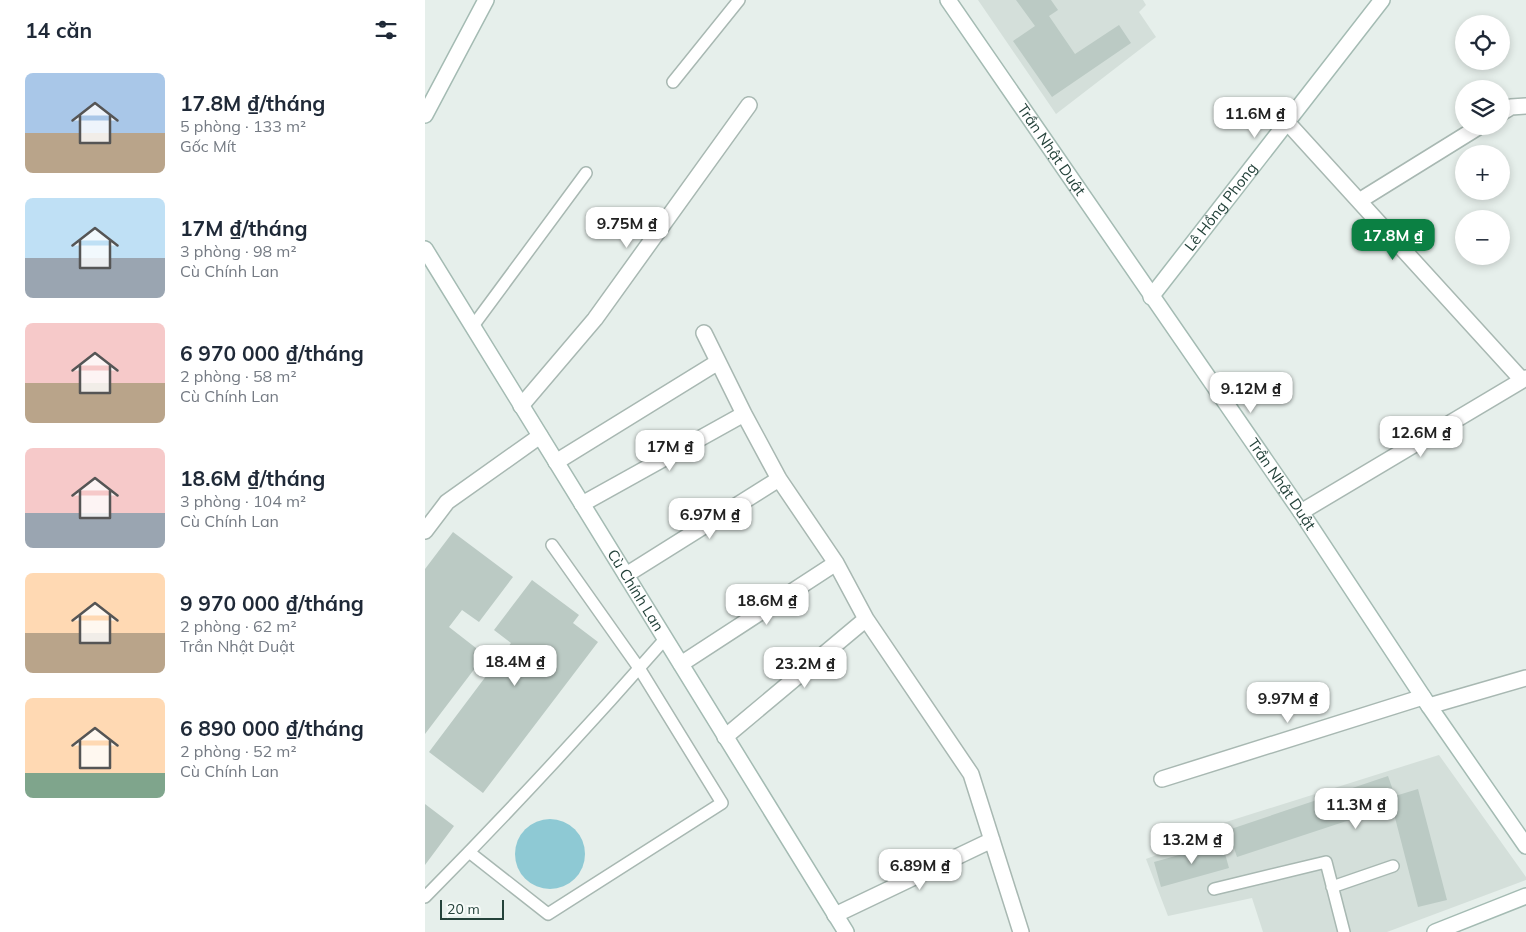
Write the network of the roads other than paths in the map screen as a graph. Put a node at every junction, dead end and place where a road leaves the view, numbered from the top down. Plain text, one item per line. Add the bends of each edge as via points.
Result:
1 (486, 0) edge
2 (739, 0) edge
3 (948, 0) edge
4 (1382, 0) edge
5 (673, 82) dead end
6 (749, 105) dead end
7 (1526, 106) edge
8 (1510, 108) edge
9 (425, 115) edge
10 (1287, 122) junction
11 (1465, 135) edge
12 (586, 173) dead end
13 (1359, 201) junction
14 (425, 249) edge
15 (1151, 297) junction
16 (473, 326) junction
17 (704, 333) dead end
18 (718, 362) junction
19 (1524, 379) edge
20 (521, 406) junction
21 (744, 414) junction
22 (540, 436) junction
23 (556, 462) junction
24 (779, 479) junction
25 (582, 504) junction
26 (1301, 512) junction
27 (425, 531) edge
28 (552, 545) dead end
29 (836, 563) junction
30 (626, 575) junction
31 (866, 618) junction
32 (665, 639) junction
33 (681, 664) junction
34 (639, 668) junction
35 (1526, 678) edge
36 (1426, 702) junction
37 (725, 737) junction
38 (1162, 779) dead end
39 (992, 840) junction
40 (1526, 846) edge
41 (469, 852) junction
42 (1393, 866) dead end
43 (1332, 887) junction
44 (1214, 889) dead end
45 (1526, 896) edge
46 (425, 897) edge
47 (835, 915) junction
48 (846, 932) edge
49 (1021, 932) edge
50 (1344, 932) edge
51 (1435, 932) edge

1 - 9 street
2 - 5 lane
3 - 15 street, Trần Nhật Duật
4 - 10 street, Lê Hồng Phong
6 - 20 street via 595,320
7 - 8 street
10 - 13 street
10 - 15 street, Lê Hồng Phong
11 - 13 street
12 - 16 lane
13 - 19 street
14 - 16 street, Cù Chính Lan
15 - 26 street, Trần Nhật Duật
16 - 20 street, Cù Chính Lan
17 - 18 street
18 - 21 street
18 - 23 street
19 - 26 street
20 - 22 street, Cù Chính Lan
21 - 24 street
21 - 25 street
22 - 23 street, Cù Chính Lan
22 - 27 street via 447,502
23 - 25 street, Cù Chính Lan
24 - 29 street
24 - 30 street
25 - 30 street, Cù Chính Lan
26 - 36 street, Trần Nhật Duật
28 - 34 lane
29 - 31 street
29 - 33 street
30 - 32 street, Cù Chính Lan
31 - 37 street
31 - 39 street via 971,774
32 - 33 street, Cù Chính Lan
32 - 34 lane
33 - 37 street, Cù Chính Lan
34 - 41 lane
34 - 41 lane via 722,803 548,914
35 - 36 street
36 - 38 street
36 - 40 street, Trần Nhật Duật
37 - 47 street, Cù Chính Lan
39 - 47 street
39 - 49 street
41 - 46 lane
42 - 43 lane
43 - 44 lane via 1326,862
43 - 50 lane
45 - 51 street
47 - 48 street, Cù Chính Lan

